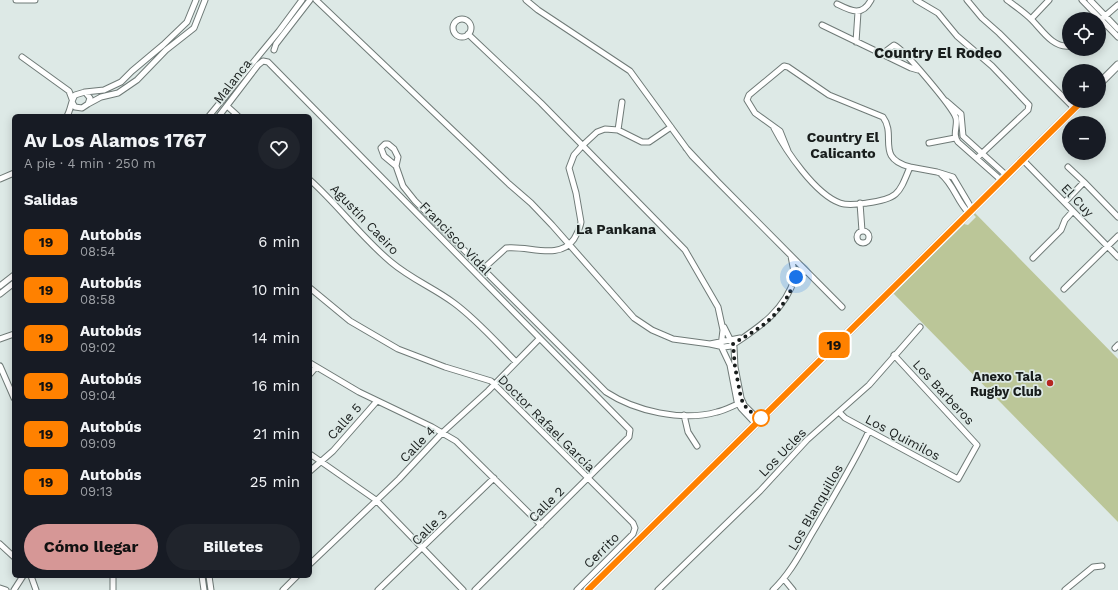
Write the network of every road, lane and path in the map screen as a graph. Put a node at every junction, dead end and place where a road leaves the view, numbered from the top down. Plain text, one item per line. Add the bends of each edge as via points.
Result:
1 (16, 0) edge
2 (35, 0) edge
3 (196, 0) edge
4 (205, 0) edge
5 (302, 0) edge
6 (310, 0) edge
7 (316, 0) edge
8 (526, 0) edge
9 (871, 0) edge
10 (916, 0) edge
11 (967, 0) edge
12 (1006, 0) edge
13 (1049, 0) edge
14 (1082, 0) edge
15 (1090, 0) edge
16 (837, 4) dead end
17 (1118, 4) edge
18 (193, 8) junction
19 (200, 10) junction
20 (858, 12) junction
21 (1095, 12) edge
22 (1098, 12) edge
23 (1106, 15) edge
24 (1031, 19) junction
25 (1106, 22) edge
26 (1106, 24) edge
27 (822, 25) dead end
28 (1118, 29) edge
29 (468, 34) dead end
30 (1118, 37) edge
31 (856, 42) junction
32 (1062, 46) edge
33 (274, 50) dead end
34 (882, 54) junction
35 (22, 58) dead end
36 (263, 61) joint
37 (1118, 65) edge
38 (919, 70) junction
39 (1106, 77) edge
40 (62, 86) junction
41 (83, 92) junction
42 (1062, 96) edge
43 (943, 98) junction
44 (72, 100) junction
45 (622, 102) dead end
46 (88, 104) junction
47 (227, 106) junction
48 (82, 108) junction
49 (1074, 108) edge
50 (68, 114) edge
51 (71, 114) edge
52 (211, 114) edge
53 (221, 114) edge
54 (236, 114) edge
55 (671, 127) junction
56 (618, 130) junction
57 (955, 138) junction
58 (929, 143) dead end
59 (583, 144) junction
60 (982, 154) junction
61 (978, 158) junction
62 (1022, 159) junction
63 (396, 166) dead end
64 (910, 167) junction
65 (1068, 167) dead end
66 (12, 174) edge
67 (1004, 178) junction
68 (0, 179) edge
69 (312, 182) edge
70 (1084, 182) junction
71 (1064, 202) junction
72 (860, 203) junction
73 (970, 210) junction
74 (1074, 211) junction
75 (1118, 217) edge
76 (862, 230) dead end
77 (1118, 236) edge
78 (569, 245) junction
79 (1107, 246) junction
80 (791, 255) junction
81 (1118, 257) edge
82 (1033, 258) dead end
83 (483, 269) junction
84 (806, 271) junction
85 (12, 277) edge
86 (796, 277) junction
87 (12, 285) edge
88 (0, 286) edge
89 (1064, 289) dead end
90 (312, 290) edge
91 (0, 294) edge
92 (842, 306) dead end
93 (723, 324) junction
94 (920, 327) dead end
95 (12, 335) edge
96 (0, 339) edge
97 (539, 339) junction
98 (722, 341) junction
99 (732, 342) junction
100 (710, 344) junction
101 (722, 347) junction
102 (894, 355) junction
103 (516, 362) junction
104 (312, 364) edge
105 (0, 366) edge
106 (316, 367) junction
107 (312, 372) edge
108 (495, 384) junction
109 (12, 393) edge
110 (376, 401) junction
111 (740, 402) junction
112 (839, 412) junction
113 (684, 415) junction
114 (758, 422) junction
115 (869, 431) junction
116 (443, 432) junction
117 (631, 432) joint
118 (697, 446) dead end
119 (312, 455) edge
120 (321, 462) junction
121 (312, 469) edge
122 (494, 478) junction
123 (588, 478) junction
124 (958, 479) joint
125 (376, 500) junction
126 (633, 523) joint
127 (541, 525) junction
128 (0, 544) edge
129 (423, 548) junction
130 (12, 555) edge
131 (312, 562) edge
132 (1102, 566) dead end
133 (22, 578) edge
134 (31, 578) edge
135 (113, 578) edge
136 (202, 578) edge
137 (209, 578) edge
138 (295, 578) edge
139 (784, 579) junction
140 (0, 588) edge
141 (34, 589) edge
142 (6, 590) edge
143 (14, 590) edge
144 (113, 590) edge
145 (204, 590) edge
146 (211, 590) edge
147 (283, 590) edge
148 (378, 590) edge
149 (463, 590) edge
150 (475, 590) edge
151 (577, 590) edge
152 (588, 590) edge
153 (658, 590) edge
154 (773, 590) edge
155 (793, 590) edge
156 (1065, 590) edge

1 - 2 street
3 - 18 street
4 - 19 street
5 - 52 street via 279,32
6 - 33 street
7 - 78 street via 531,202
8 - 55 street via 612,61 627,68
9 - 20 street
10 - 60 street via 938,13 960,39 992,66 1029,105 1028,110
11 - 42 street
12 - 24 street
13 - 24 street
14 - 21 street
15 - 22 street
16 - 20 street
17 - 23 street
18 - 19 street
18 - 41 street via 187,22 121,82 104,90
19 - 46 street via 194,28 166,50 137,80 118,93 101,97
20 - 31 street
24 - 32 street via 1052,41
25 - 28 street
26 - 30 street
27 - 31 street
29 - 59 street
31 - 34 street
34 - 38 street
34 - 38 street via 896,45
35 - 40 street
36 - 47 street, Malanca
36 - 97 street, Francisco Vidal via 274,68
37 - 39 main road
38 - 43 street
40 - 41 street
40 - 44 street via 69,91
41 - 44 street via 75,95
41 - 46 street via 90,98
43 - 57 street via 956,119
43 - 60 street via 959,111 962,119 961,134
44 - 48 street via 75,107
44 - 50 street
45 - 56 street
46 - 48 street
47 - 53 street, Malanca
47 - 54 street
48 - 51 street
49 - 62 main road
55 - 56 street via 649,142 642,142
55 - 80 street via 686,148
56 - 59 street via 599,131
57 - 58 street
57 - 61 street
59 - 78 street via 569,166 581,222 579,231
59 - 93 street via 685,250 716,302
60 - 61 street
60 - 67 street
61 - 67 street
62 - 67 main road
62 - 71 street, El Cuy
63 - 83 street via 407,192
64 - 72 street via 901,188 894,196 886,200
64 - 72 street via 897,163 890,152 887,124 883,117 829,95 786,66 782,67 748,98 752,110 772,126 799,167 830,197 845,204
64 - 73 street via 939,172 955,179
65 - 70 street
66 - 68 street
67 - 73 main road
69 - 103 street, Agustín Caeiro via 335,203 377,250 410,277 454,302
70 - 71 street
70 - 75 street
71 - 74 street, El Cuy
72 - 76 street
73 - 114 main road
74 - 79 street, El Cuy
74 - 82 street via 1065,220 1061,230
77 - 79 street
78 - 83 street via 548,252 506,248
78 - 100 street via 639,322 678,341
79 - 81 street, El Cuy
79 - 89 street
80 - 84 street
80 - 86 street
83 - 113 street via 606,392 645,409 664,414
84 - 86 street
84 - 92 street
85 - 88 street
86 - 99 street via 778,310 760,328
87 - 91 street
90 - 108 street, Doctor Rafael García via 350,321 398,349
93 - 98 street
93 - 99 street
94 - 102 street, Los Ucles
95 - 96 street
97 - 103 street, Calle 4
97 - 117 street, Francisco Vidal
98 - 99 street
98 - 100 street
98 - 101 street
99 - 101 street via 727,347
99 - 111 street
100 - 101 street
101 - 111 street via 730,365
102 - 112 street, Los Ucles via 869,385
102 - 124 street, Los Barberos via 977,445
103 - 108 street, Calle 4
104 - 106 street
105 - 109 street
106 - 107 street
106 - 110 street
108 - 116 street, Calle 4
108 - 123 street, Doctor Rafael García
110 - 116 street
110 - 120 street, Calle 5
111 - 113 street via 714,413
111 - 114 street
112 - 115 street, Los Quimilos
112 - 153 street, Los Ucles
113 - 118 street via 688,432
114 - 152 main road
115 - 124 street, Los Quimilos
115 - 139 street, Los Blanquillos via 856,459
116 - 122 street via 466,449
116 - 125 street, Calle 4
117 - 123 street, Calle 2
119 - 120 street
120 - 121 street, Calle 5
120 - 125 street
122 - 127 street
122 - 129 street, Calle 3
123 - 126 street, Doctor Rafael García
123 - 127 street, Calle 2
125 - 129 street
125 - 131 street, Calle 4
126 - 151 street, Cerrito via 633,534
127 - 150 street, Calle 2
128 - 130 street
129 - 148 street, Calle 3
129 - 149 street
132 - 156 street via 1093,567
133 - 143 street
134 - 141 street
135 - 144 street
136 - 145 street
137 - 146 street
138 - 147 street
139 - 154 street, Los Blanquillos
139 - 155 street
140 - 142 street

